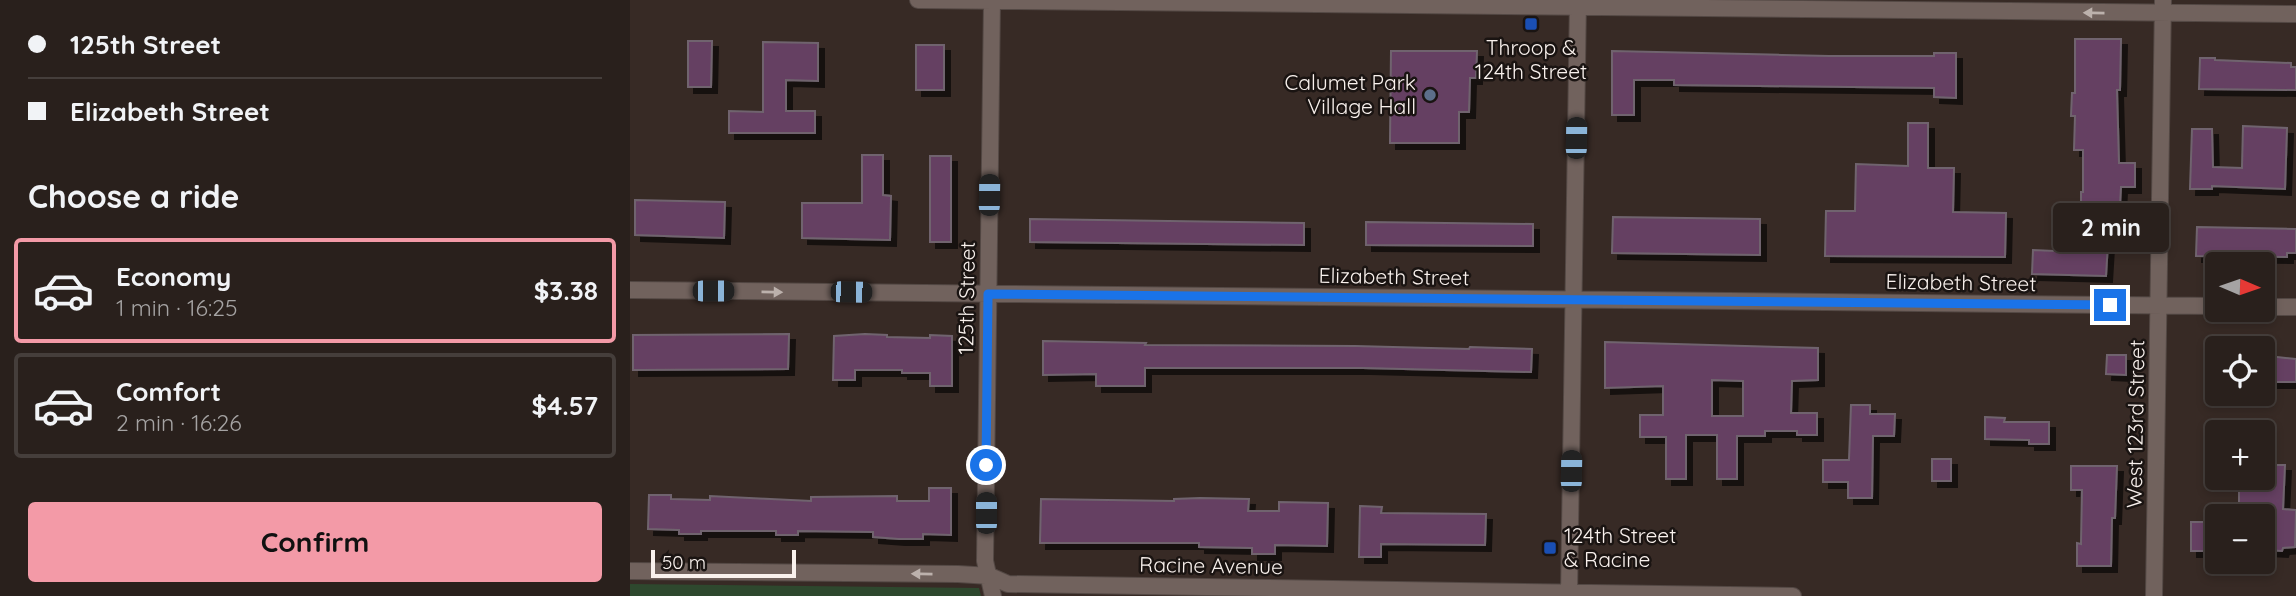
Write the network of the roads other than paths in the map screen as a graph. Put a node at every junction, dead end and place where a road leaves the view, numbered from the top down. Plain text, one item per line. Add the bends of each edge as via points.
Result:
1 (918, 0) edge
2 (992, 0) edge
3 (1578, 3) edge
4 (2163, 7) edge
5 (2296, 15) edge
6 (630, 290) edge
7 (988, 294) junction
8 (1573, 300) junction
9 (2158, 306) junction
10 (2205, 306) edge
11 (2275, 307) edge
12 (2296, 307) edge
13 (630, 571) edge
14 (990, 576) junction
15 (1569, 594) edge
16 (993, 596) edge
17 (1793, 596) edge
18 (2154, 596) edge

1 - 2 street
2 - 3 street
2 - 7 street, 125th Street
4 -> 3 street
3 - 8 street
4 - 5 street
4 - 9 street, West 123rd Street
6 -> 7 street, Elizabeth Street
7 - 8 street, Elizabeth Street
7 - 14 street, 125th Street via 985,561
8 - 9 street, Elizabeth Street
8 - 15 street
9 - 10 street, Elizabeth Street
9 - 18 street, West 123rd Street
11 - 12 street
14 -> 13 street, Racine Avenue
14 - 15 street, Racine Avenue via 1006,584
14 - 16 street, 125th Street
15 - 17 street, Racine Avenue

